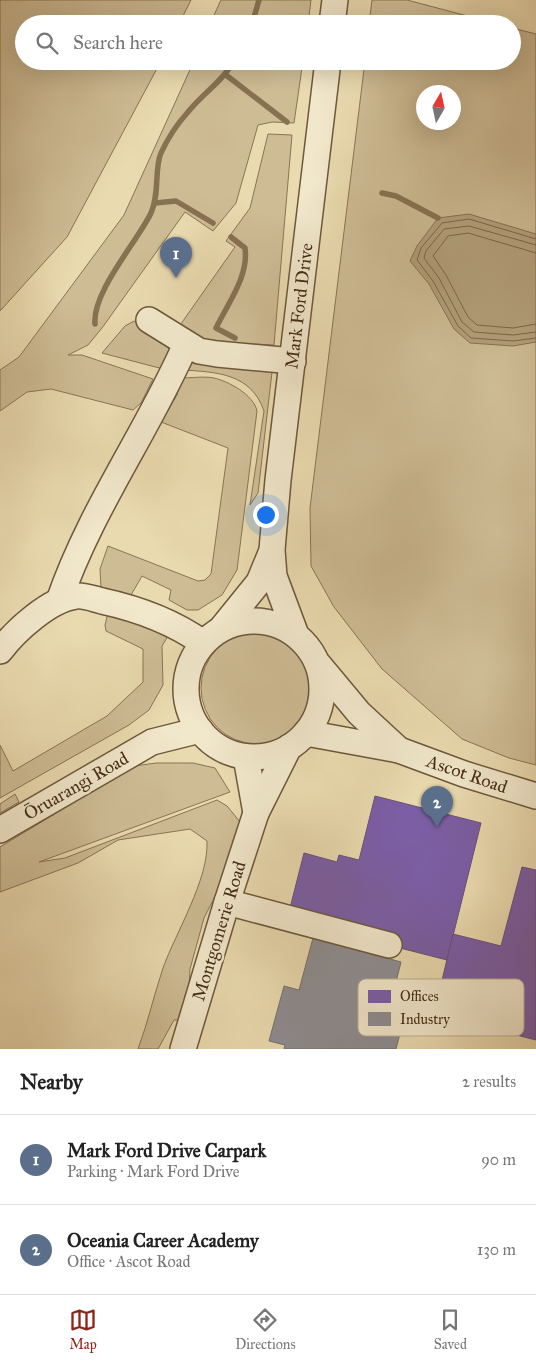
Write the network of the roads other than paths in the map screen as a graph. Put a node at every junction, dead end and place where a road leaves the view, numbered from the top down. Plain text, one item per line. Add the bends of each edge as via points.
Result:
1 (335, 0) edge
2 (333, 15) edge
3 (327, 70) edge
4 (149, 320) dead end
5 (186, 344) junction
6 (293, 361) junction
7 (272, 550) junction
8 (59, 601) junction
9 (296, 635) junction
10 (212, 636) junction
11 (4, 638) edge
12 (317, 663) junction
13 (186, 701) junction
14 (200, 730) junction
15 (298, 740) junction
16 (152, 742) junction
17 (399, 750) junction
18 (246, 757) junction
19 (536, 796) edge
20 (256, 813) junction
21 (0, 830) edge
22 (227, 902) junction
23 (389, 945) dead end
24 (183, 1049) edge

1 - 2 street
3 - 6 street, Mark Ford Drive
4 - 5 street
5 - 6 street via 217,354
5 - 8 street via 88,531
6 - 7 street, Mark Ford Drive
7 - 9 street, Mark Ford Drive via 274,576
7 - 10 street, Mark Ford Drive via 259,582
8 - 10 street via 77,596 134,608 181,628
8 - 11 street
9 - 10 street via 278,625 259,621 239,622
9 - 12 street via 309,648
10 - 13 street via 194,656 188,670
12 - 15 street via 322,687 319,712
12 - 17 street, Ascot Road via 359,713
13 - 14 street
13 - 16 street, Ōruarangi Road
14 - 16 street, Ōruarangi Road
14 - 18 street via 221,748
15 - 17 street, Ascot Road
15 - 18 street via 269,756
15 - 20 street, Montgomerie Road
16 - 21 street, Ōruarangi Road
17 - 19 street, Ascot Road
18 - 20 street, Montgomerie Road
20 - 22 street, Montgomerie Road
22 - 23 street
22 - 24 street, Montgomerie Road

